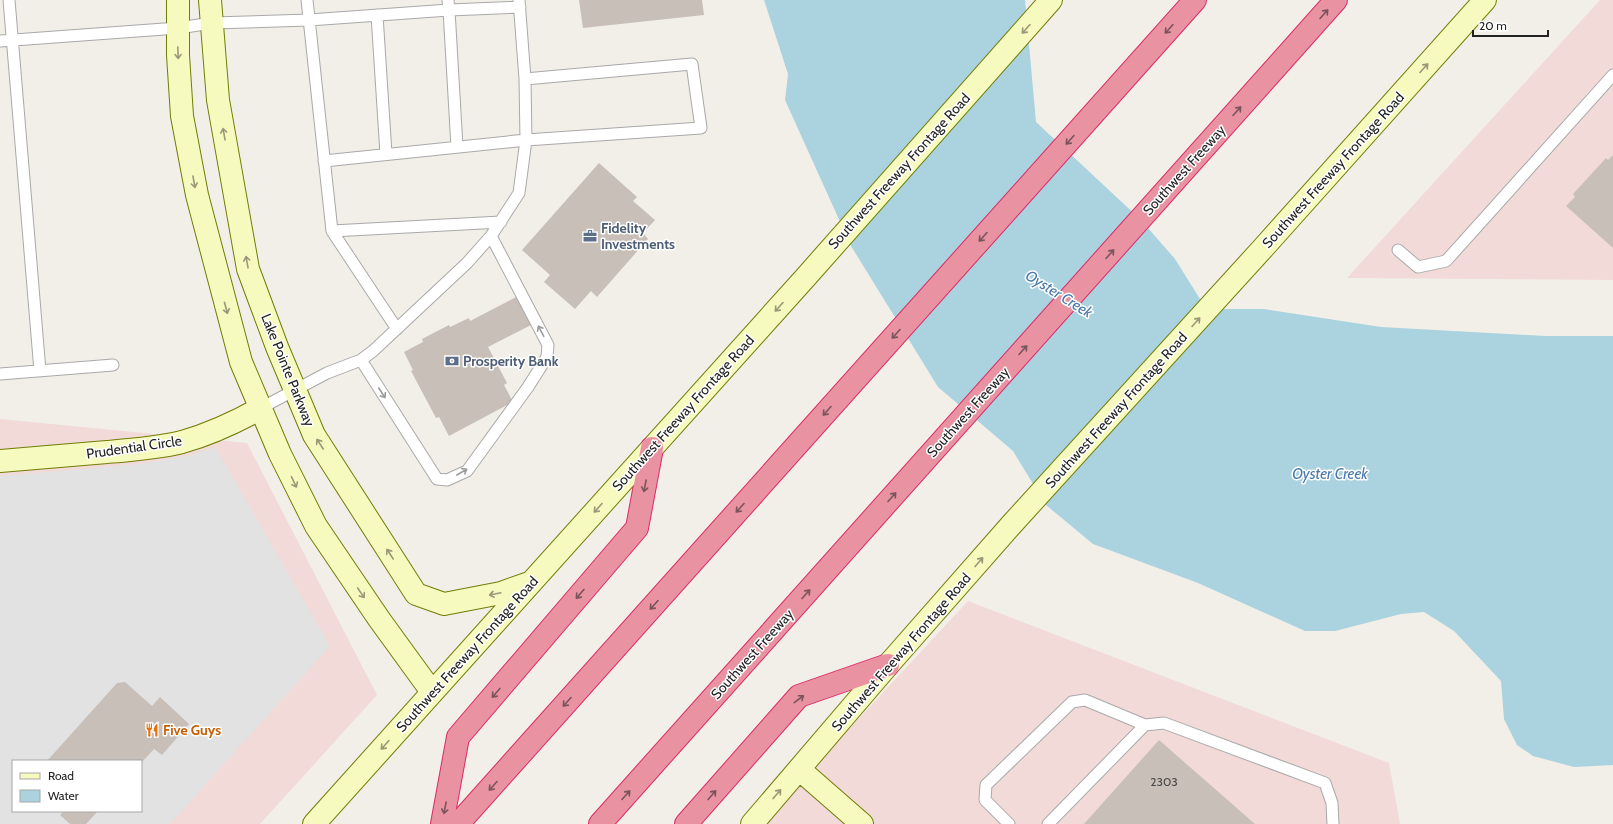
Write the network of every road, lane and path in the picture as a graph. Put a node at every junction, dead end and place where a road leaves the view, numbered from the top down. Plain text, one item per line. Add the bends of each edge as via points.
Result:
1 (9, 0) edge
2 (178, 0) edge
3 (210, 0) edge
4 (307, 0) edge
5 (1052, 0) edge
6 (1195, 0) edge
7 (1336, 0) edge
8 (1485, 0) edge
9 (520, 3) edge
10 (448, 5) edge
11 (377, 15) junction
12 (309, 20) junction
13 (212, 23) junction
14 (178, 28) junction
15 (12, 40) junction
16 (0, 41) edge
17 (1613, 75) edge
18 (525, 79) junction
19 (526, 140) junction
20 (457, 147) junction
21 (386, 154) junction
22 (324, 161) junction
23 (501, 222) junction
24 (332, 231) junction
25 (491, 236) junction
26 (1398, 250) dead end
27 (397, 329) junction
28 (360, 360) junction
29 (113, 365) dead end
30 (40, 371) junction
31 (0, 374) edge
32 (295, 390) junction
33 (261, 408) junction
34 (652, 448) junction
35 (0, 461) edge
36 (532, 582) junction
37 (888, 665) junction
38 (432, 692) junction
39 (1145, 725) junction
40 (799, 769) junction
41 (314, 824) edge
42 (442, 824) edge
43 (458, 824) edge
44 (600, 824) edge
45 (686, 824) edge
46 (752, 824) edge
47 (862, 824) edge
48 (1009, 824) edge
49 (1048, 824) edge
50 (1333, 824) edge

1 - 15 lane
2 - 14 main road
3 - 13 main road, Lake Pointe Parkway
4 - 12 lane
5 -> 34 main road, Southwest Freeway Frontage Road
6 -> 43 highway
44 -> 7 highway, Southwest Freeway
37 -> 8 main road, Southwest Freeway Frontage Road
9 - 10 lane
9 - 18 lane
10 - 11 lane
10 - 20 lane
11 - 12 lane
11 - 21 lane
12 - 13 lane
12 - 22 lane
13 - 14 lane
32 -> 13 main road, Lake Pointe Parkway via 248,269 218,100
14 - 15 lane
14 -> 33 main road via 182,116 197,196 241,362
15 - 16 lane
15 - 30 lane
17 - 26 lane via 1446,261 1418,267
18 - 19 lane
18 - 19 lane via 692,64 701,128
19 - 20 lane
19 - 23 lane via 519,193
20 - 21 lane
21 - 22 lane
22 - 24 lane
23 - 24 lane
23 - 25 lane
24 - 27 lane
25 - 27 lane via 467,263
28 -> 25 lane via 437,479 447,480 467,471 547,357 548,345
27 - 28 lane
28 - 32 lane via 327,373
29 - 30 lane
30 - 31 lane
32 - 33 lane
36 -> 32 main road, Lake Pointe Parkway via 501,593 444,604 416,594 314,435
33 - 35 main road, Prudential Circle via 208,434 182,442 138,449
33 -> 38 main road via 280,454 316,526
34 -> 36 main road, Southwest Freeway Frontage Road
34 -> 42 highway via 637,528 458,737
36 - 38 main road, Southwest Freeway Frontage Road
37 - 40 main road, Southwest Freeway Frontage Road
45 -> 37 highway via 799,696
38 -> 41 main road, Southwest Freeway Frontage Road
39 - 48 lane via 1085,700 1072,702 986,785 985,800
39 - 49 lane
39 - 50 lane via 1164,723 1325,783 1332,803
46 -> 40 main road, Southwest Freeway Frontage Road
40 - 47 main road

